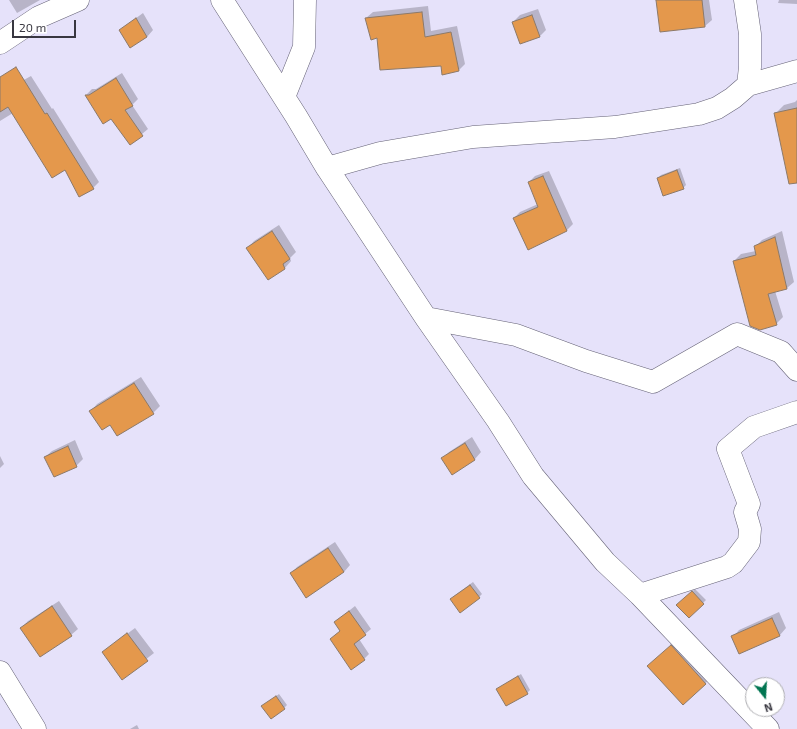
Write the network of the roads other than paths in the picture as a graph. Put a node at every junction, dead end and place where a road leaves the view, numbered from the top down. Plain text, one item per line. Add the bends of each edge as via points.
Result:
1 (78, 0) edge
2 (222, 0) edge
3 (305, 0) edge
4 (745, 0) edge
5 (0, 43) edge
6 (797, 71) edge
7 (748, 85) junction
8 (284, 97) junction
9 (327, 168) junction
10 (426, 318) junction
11 (797, 370) edge
12 (797, 412) edge
13 (640, 595) junction
14 (0, 672) edge
15 (35, 729) edge
16 (768, 729) edge

1 - 5 street via 39,17
2 - 8 street
3 - 8 street via 304,47
4 - 7 street via 750,34
6 - 7 street
7 - 9 street via 717,108 699,114 615,127 473,137 380,153
8 - 9 street
9 - 10 street
10 - 11 street via 516,335 653,382 737,334 781,352
10 - 13 street via 533,476 605,562
12 - 13 street via 754,427 728,449 749,504 745,512 750,529 749,542 733,563
13 - 16 street
14 - 15 street

